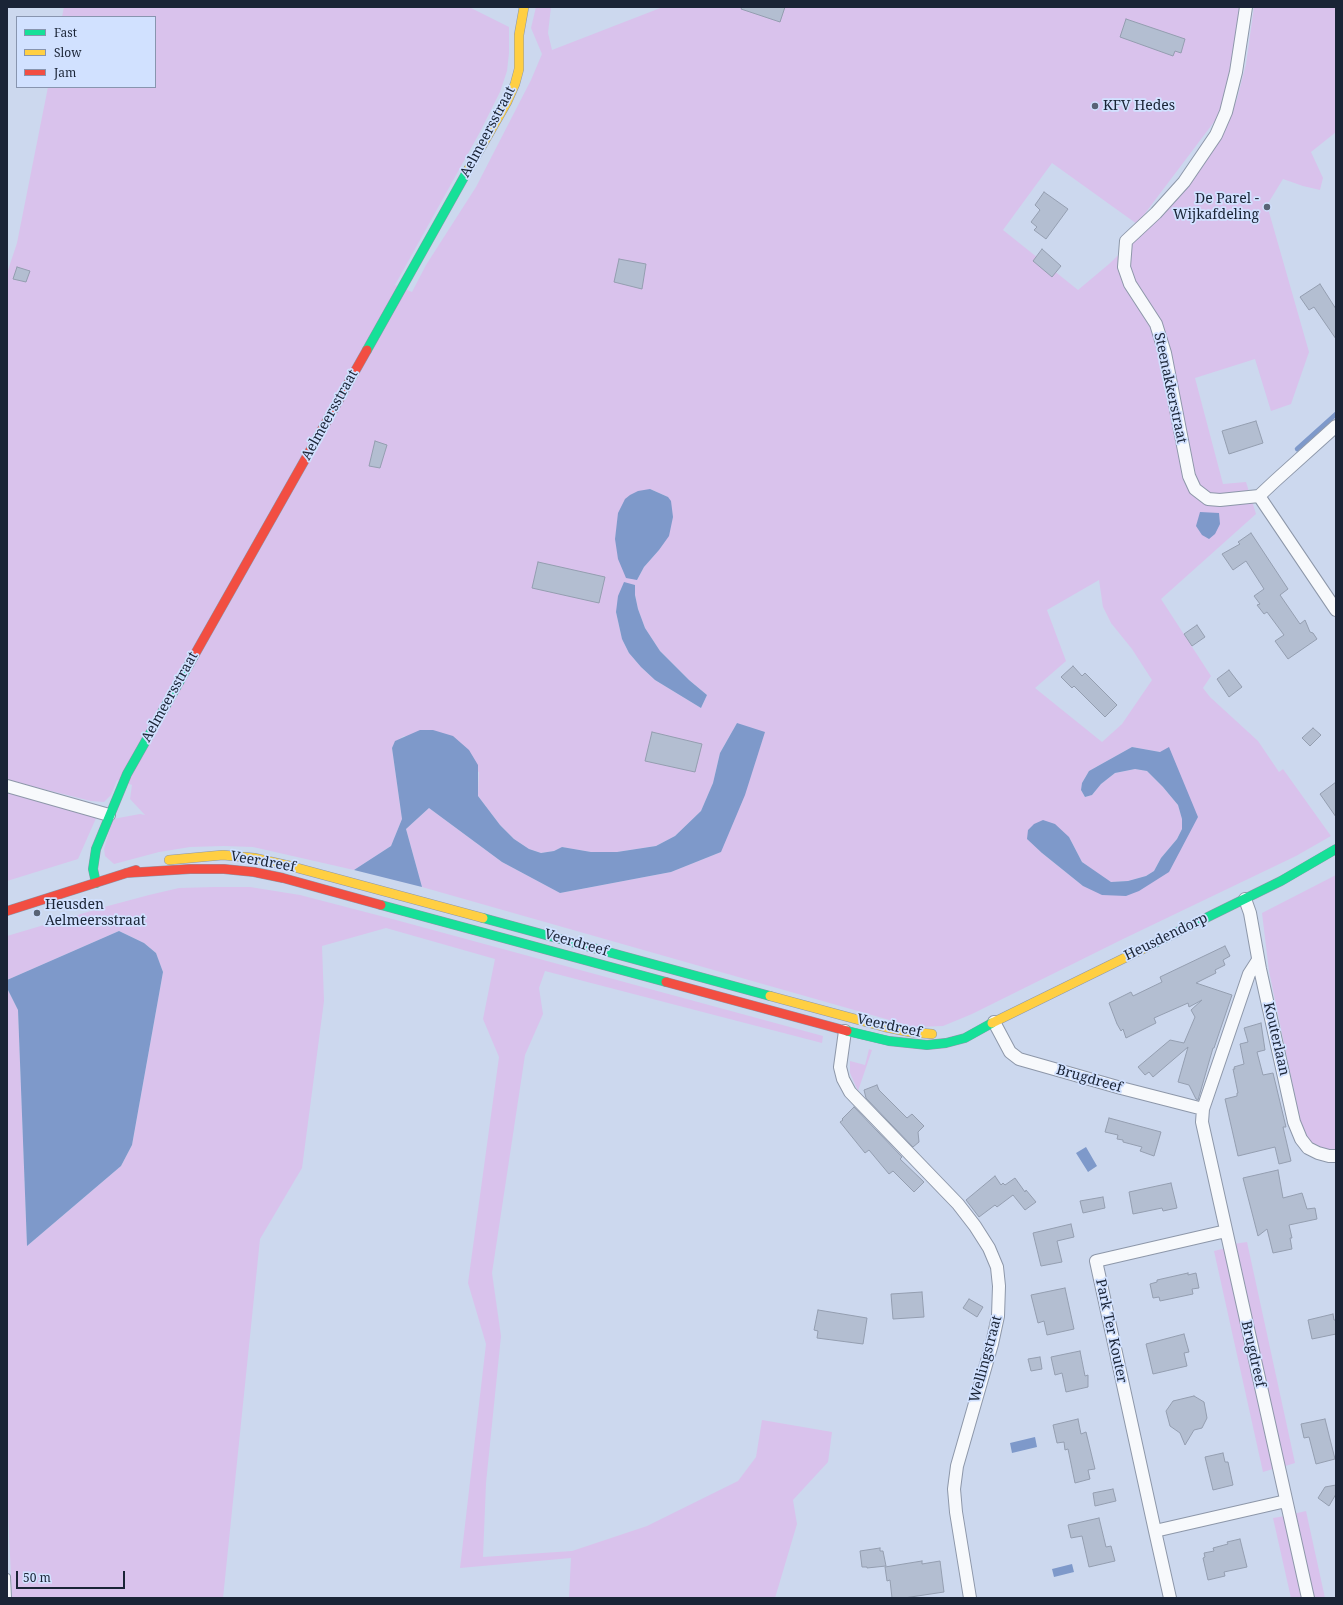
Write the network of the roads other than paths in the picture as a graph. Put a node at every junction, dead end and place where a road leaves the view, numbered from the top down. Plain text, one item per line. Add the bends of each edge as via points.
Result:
1 (524, 7) edge
2 (1246, 7) edge
3 (1336, 426) edge
4 (1259, 496) junction
5 (1336, 610) edge
6 (7, 786) edge
7 (109, 815) junction
8 (1336, 849) edge
9 (126, 873) junction
10 (96, 883) junction
11 (1245, 899) junction
12 (7, 911) edge
13 (531, 930) junction
14 (528, 944) junction
15 (1258, 960) junction
16 (850, 1017) junction
17 (994, 1022) junction
18 (845, 1031) junction
19 (1203, 1109) junction
20 (1336, 1156) edge
21 (1226, 1231) junction
22 (1286, 1501) junction
23 (1155, 1531) junction
24 (7, 1577) edge
25 (8, 1598) edge
26 (970, 1598) edge
27 (1170, 1598) edge
28 (1308, 1598) edge

1 - 7 main road, Aelmeersstraat via 519,35 519,69 507,102 127,774
2 - 4 street, Steenakkerstraat via 1236,72 1226,112 1216,135 1184,182 1126,241 1124,267 1130,284 1156,324 1165,353 1189,476 1195,489 1208,499
3 - 4 street
4 - 5 street
6 - 7 street
7 - 10 main road via 93,859
8 - 11 main road, Heusdendorp
9 - 10 main road, Veerdreef
9 - 13 main road, Veerdreef via 162,861 191,857 254,858
9 - 14 main road, Veerdreef via 190,869 254,872
10 - 12 main road, Veerdreef
11 - 15 street, Kouterlaan
11 - 17 main road, Heusdendorp
13 - 14 main road
13 - 16 main road, Veerdreef
14 - 18 main road, Veerdreef
15 - 19 street, Brugdreef via 1249,974
15 - 20 street, Kouterlaan via 1294,1122 1308,1148 1318,1153
16 - 17 main road, Veerdreef via 910,1032 930,1034 950,1033
16 - 18 main road
17 - 18 main road, Veerdreef via 965,1038 927,1045 889,1041
17 - 19 street, Brugdreef via 1010,1052 1019,1059
18 - 26 street, Wellingstraat via 840,1068 850,1092 958,1204 975,1226 997,1267 998,1316 957,1466 954,1489
19 - 21 street, Brugdreef via 1202,1122
21 - 22 street, Brugdreef
21 - 23 street, Park Ter Kouter via 1096,1261
22 - 23 street
22 - 28 street, Brugdreef
23 - 27 street, Park Ter Kouter
24 - 25 lane

